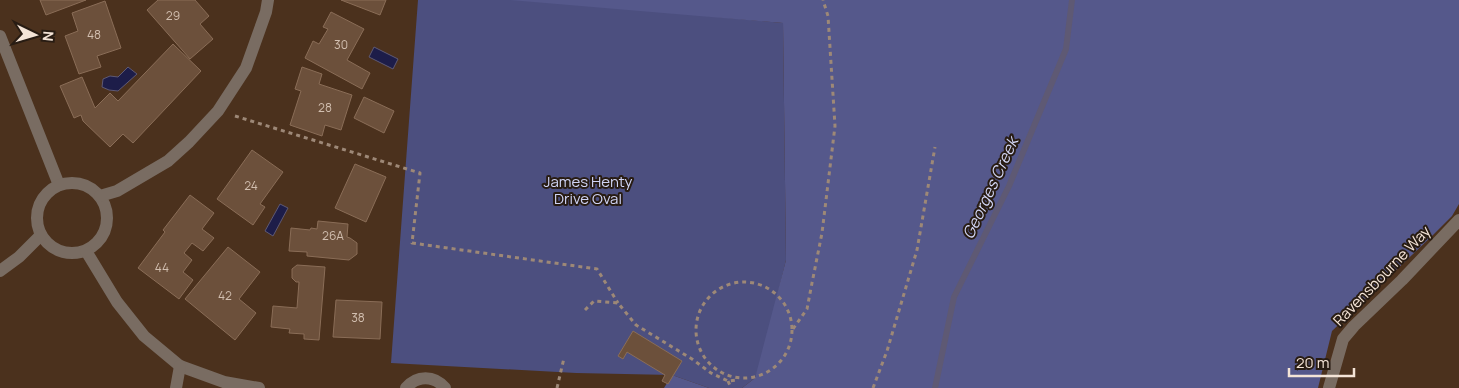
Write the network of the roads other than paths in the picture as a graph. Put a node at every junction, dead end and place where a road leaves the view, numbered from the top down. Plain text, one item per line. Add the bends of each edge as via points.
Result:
1 (268, 0) edge
2 (0, 36) edge
3 (59, 185) junction
4 (100, 196) junction
5 (1459, 220) edge
6 (41, 235) junction
7 (86, 251) junction
8 (0, 271) edge
9 (180, 366) junction
10 (176, 388) edge
11 (259, 388) edge
12 (406, 388) edge
13 (445, 388) edge
14 (1329, 388) edge

1 - 4 street via 246,68 218,111 168,161 117,191
2 - 3 street
3 - 4 street via 81,184
3 - 6 street via 41,200 37,224
4 - 7 street via 108,216 107,227 103,237
5 - 14 street, Ravensbourne Way via 1343,339
6 - 7 street via 47,244 60,252 76,254
6 - 8 street
7 - 9 street via 117,302 144,336
9 - 10 street
9 - 11 street via 224,382
12 - 13 street via 420,378 435,380

